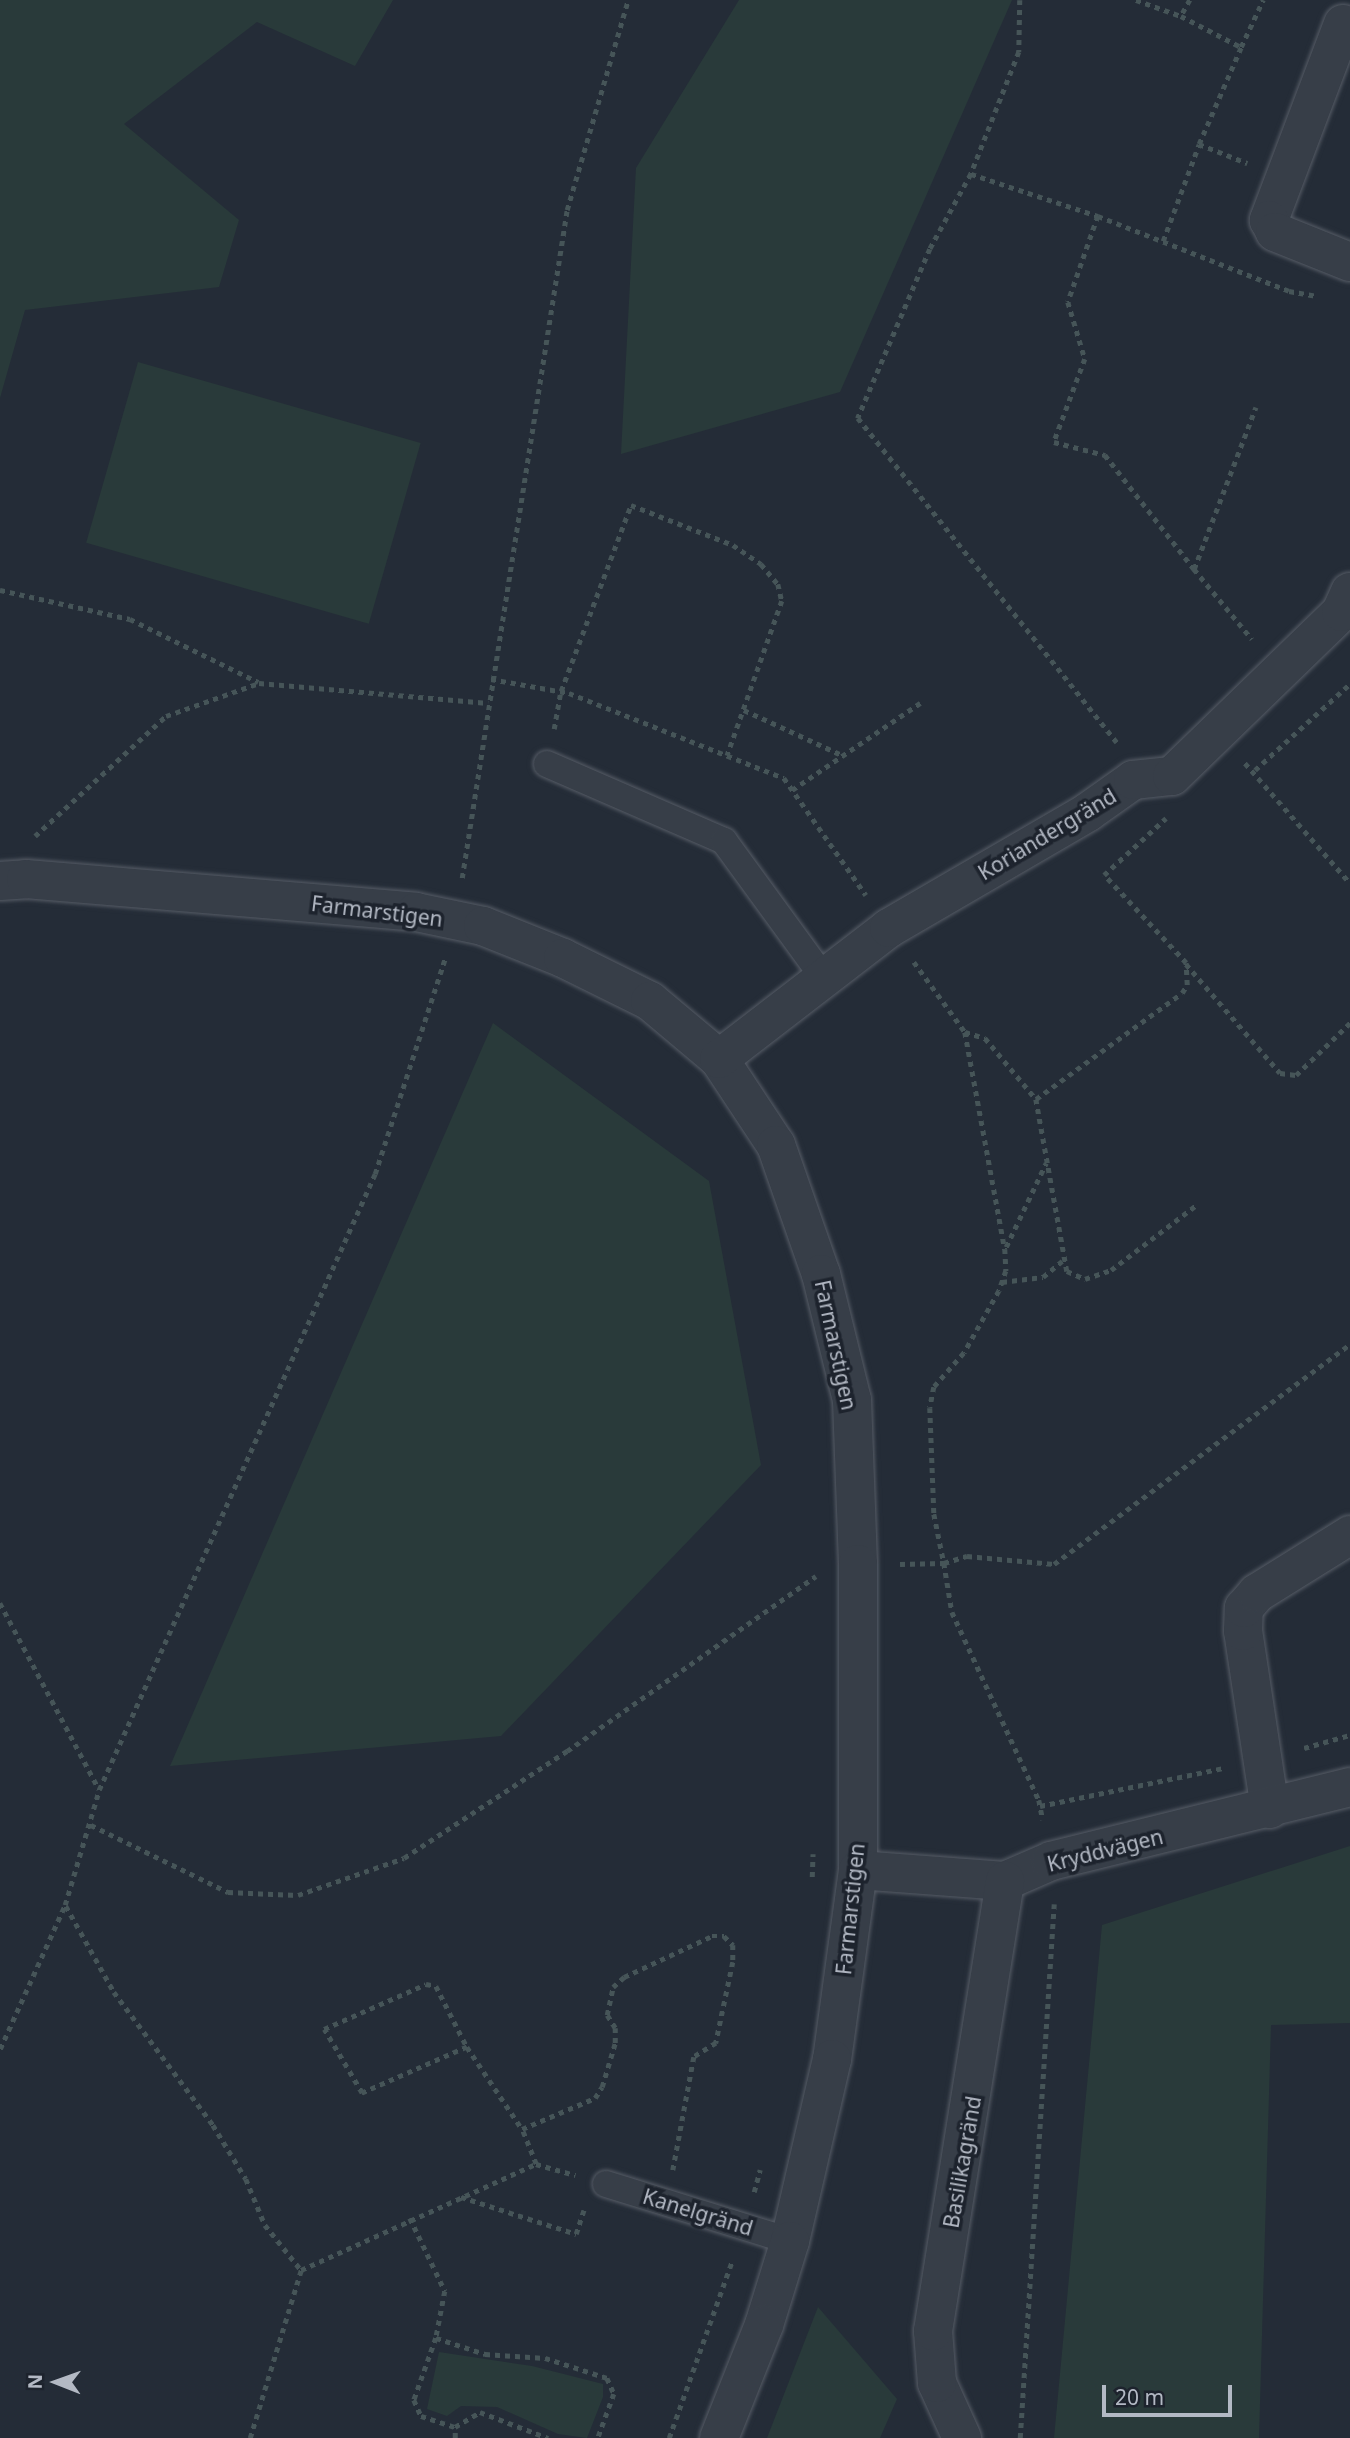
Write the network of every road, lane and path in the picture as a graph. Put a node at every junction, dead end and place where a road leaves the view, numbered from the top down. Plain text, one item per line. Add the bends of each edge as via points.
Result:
1 (628, 0) edge
2 (1020, 0) edge
3 (1136, 0) edge
4 (1191, 0) edge
5 (1263, 0) edge
6 (1181, 16) junction
7 (1343, 24) dead end
8 (1243, 42) junction
9 (1199, 144) junction
10 (971, 174) junction
11 (1284, 177) junction
12 (1098, 216) junction
13 (1163, 242) junction
14 (1350, 262) edge
15 (1325, 295) dead end
16 (1256, 407) dead end
17 (1194, 569) junction
18 (0, 590) edge
19 (1350, 592) edge
20 (1279, 672) junction
21 (491, 679) junction
22 (259, 683) junction
23 (1350, 684) edge
24 (561, 691) junction
25 (488, 703) junction
26 (920, 703) dead end
27 (744, 710) junction
28 (843, 755) junction
29 (727, 756) junction
30 (1235, 758) dead end
31 (547, 764) joint
32 (1255, 770) junction
33 (1145, 777) junction
34 (792, 790) junction
35 (1173, 812) dead end
36 (27, 844) dead end
37 (0, 881) edge
38 (1350, 883) edge
39 (461, 884) dead end
40 (889, 928) junction
41 (448, 948) dead end
42 (1186, 963) junction
43 (823, 977) junction
44 (1350, 1023) edge
45 (965, 1032) junction
46 (719, 1059) junction
47 (1036, 1099) junction
48 (1046, 1163) junction
49 (1195, 1206) dead end
50 (1005, 1250) junction
51 (1063, 1260) junction
52 (1002, 1282) junction
53 (1350, 1344) edge
54 (1350, 1535) edge
55 (821, 1586) dead end
56 (0, 1602) edge
57 (1350, 1735) edge
58 (1262, 1760) junction
59 (1350, 1787) edge
60 (99, 1790) junction
61 (1040, 1806) dead end
62 (1270, 1809) junction
63 (91, 1825) junction
64 (813, 1845) dead end
65 (858, 1870) junction
66 (1006, 1881) junction
67 (811, 1885) dead end
68 (65, 1905) junction
69 (467, 2047) junction
70 (0, 2049) edge
71 (522, 2129) junction
72 (536, 2164) junction
73 (762, 2164) dead end
74 (599, 2182) junction
75 (460, 2197) junction
76 (667, 2202) junction
77 (410, 2218) junction
78 (744, 2226) junction
79 (790, 2241) junction
80 (301, 2270) junction
81 (436, 2337) junction
82 (455, 2427) junction
83 (958, 2436) edge
84 (250, 2438) edge
85 (454, 2438) edge
86 (548, 2438) edge
87 (598, 2438) edge
88 (669, 2438) edge
89 (719, 2438) edge

1 - 21 path via 567,210
2 - 10 path via 1018,52
3 - 6 path
4 - 6 path
5 - 8 path
6 - 8 path via 1241,47
7 - 11 street
8 - 9 path
9 - 11 path
9 - 13 path
10 - 12 path
10 - 33 path via 930,248 858,418
11 - 14 street via 1269,220 1275,232
12 - 13 path
12 - 17 path via 1068,302 1085,359 1055,442 1105,455
13 - 15 path via 1289,291
16 - 17 path
17 - 20 path
18 - 22 path via 130,619
19 - 20 street, Koriandergränd via 1341,612
20 - 33 street, Koriandergränd via 1172,776
21 - 24 path
21 - 25 path
22 - 25 path
22 - 36 path via 166,716
23 - 32 path
24 - 27 path via 631,505 733,545 761,564 778,584 782,601
24 - 29 path
24 - 31 path
25 - 39 path
26 - 28 path
27 - 28 path
27 - 29 path
28 - 34 path
29 - 34 path via 784,778
30 - 32 path
31 - 43 lane via 724,841
32 - 38 path
33 - 40 street, Koriandergränd via 1133,780 1088,812
34 - 40 path
35 - 42 path via 1104,875
37 - 46 street, Farmarstigen via 26,879 416,912 483,926 650,1001
40 - 43 street, Koriandergränd
40 - 45 path
41 - 60 path via 375,1174
42 - 44 path via 1280,1073 1296,1075
42 - 47 path via 1187,985 1169,1005
43 - 46 street, Koriandergränd
45 - 47 path via 985,1038
45 - 50 path
46 - 65 street, Farmarstigen via 776,1145 821,1274 852,1400 858,1564
47 - 48 path
48 - 50 path
48 - 51 path
49 - 51 path via 1111,1270 1085,1279 1067,1271
50 - 52 path
51 - 52 path via 1043,1277
52 - 53 path via 964,1353 934,1387 930,1408 934,1514 944,1563 967,1556 1054,1564
54 - 58 street via 1257,1593 1244,1608 1243,1631
55 - 63 path via 820,1573 568,1751 404,1858 298,1895 228,1892
56 - 60 path
57 - 58 path
58 - 61 path
58 - 62 street
59 - 62 street, Kryddvägen
60 - 63 path
62 - 66 street, Kryddvägen via 1051,1861
63 - 68 path
64 - 67 path
65 - 66 street, Kryddvägen
65 - 79 street, Farmarstigen via 832,2060
66 - 83 street, Basilikagränd via 933,2331 937,2383
68 - 70 path
68 - 80 path via 114,1992 213,2125 247,2179 265,2225
69 - 69 path via 436,1986 426,1984 324,2029 362,2093
69 - 71 path
71 - 72 path
71 - 76 path via 596,2098 615,2043 607,2000 619,1982 712,1936 724,1936 733,1945 733,1962 716,2043 694,2057
72 - 74 path
72 - 75 path
73 - 78 path
74 - 75 path via 576,2234
74 - 76 lane, Kanelgränd
75 - 77 path
76 - 78 lane, Kanelgränd
77 - 80 path
77 - 81 path via 445,2291
78 - 79 lane, Kanelgränd
78 - 88 path
79 - 89 street, Farmarstigen via 764,2325
80 - 84 path
81 - 82 path via 414,2400 421,2416
81 - 87 path via 485,2354 545,2358 607,2378 614,2394
82 - 85 path
82 - 86 path via 480,2412

